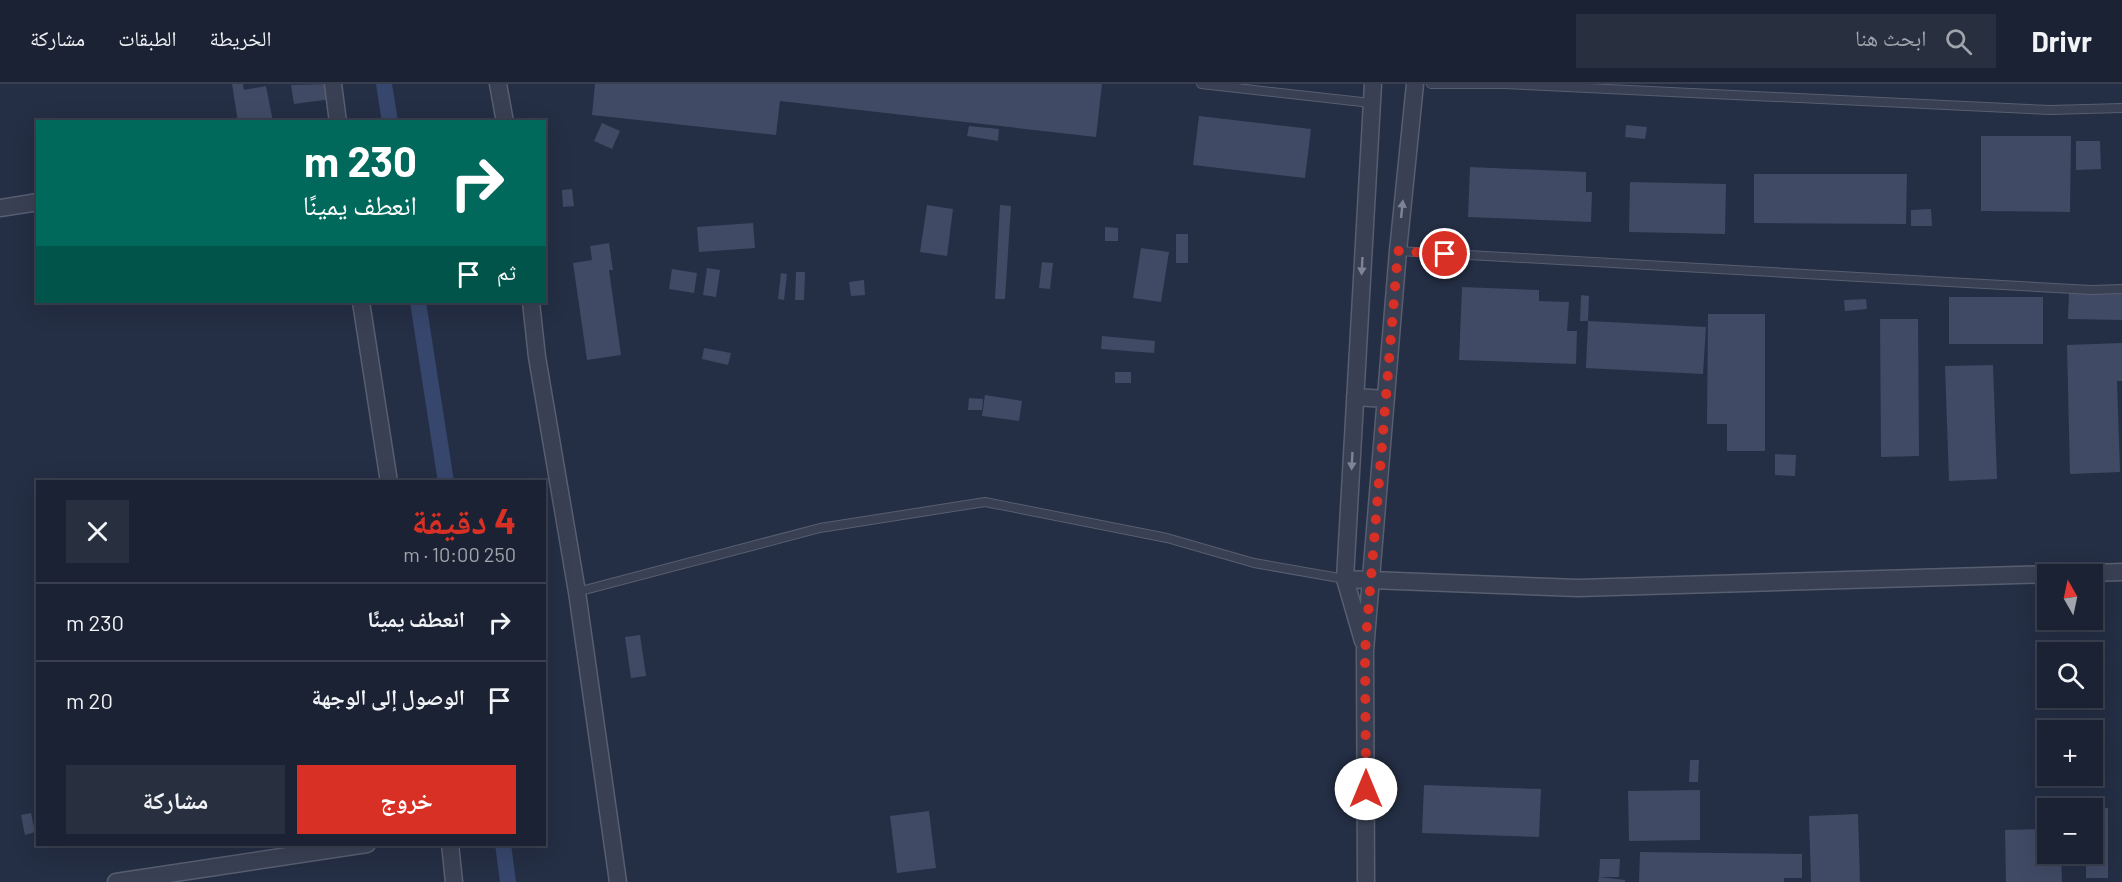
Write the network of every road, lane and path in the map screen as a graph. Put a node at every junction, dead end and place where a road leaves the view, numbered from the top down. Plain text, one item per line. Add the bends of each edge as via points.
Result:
1 (333, 84) edge
2 (498, 84) edge
3 (1201, 84) edge
4 (1373, 84) edge
5 (1415, 84) edge
6 (1431, 84) edge
7 (1371, 103) junction
8 (2122, 108) edge
9 (338, 120) edge
10 (505, 120) edge
11 (36, 202) edge
12 (0, 208) edge
13 (1398, 251) junction
14 (2122, 289) edge
15 (361, 303) edge
16 (531, 303) edge
17 (1355, 397) junction
18 (1386, 399) junction
19 (389, 480) edge
20 (1377, 515) junction
21 (1349, 517) junction
22 (2122, 572) edge
23 (1345, 579) junction
24 (1372, 582) junction
25 (577, 592) junction
26 (1365, 651) junction
27 (354, 846) edge
28 (450, 846) edge
29 (116, 882) edge
30 (454, 882) edge
31 (618, 882) edge
32 (1366, 882) edge

1 - 9 street
2 - 10 street
3 - 7 lane
4 - 7 street
13 -> 5 street
6 - 8 lane via 1504,84 2050,110
7 -> 17 street
11 - 12 street
13 - 14 lane
13 - 18 street
15 - 19 street
16 - 25 street
17 - 18 street
17 -> 21 street
18 - 20 street
20 - 21 street
20 - 24 street
21 - 23 street
22 - 24 street via 1578,588
23 - 24 street
23 - 25 lane via 1254,563 1167,538 985,502 820,528
23 - 26 street
24 - 26 street
25 - 31 street
26 - 32 street
27 - 29 street
28 - 30 street

